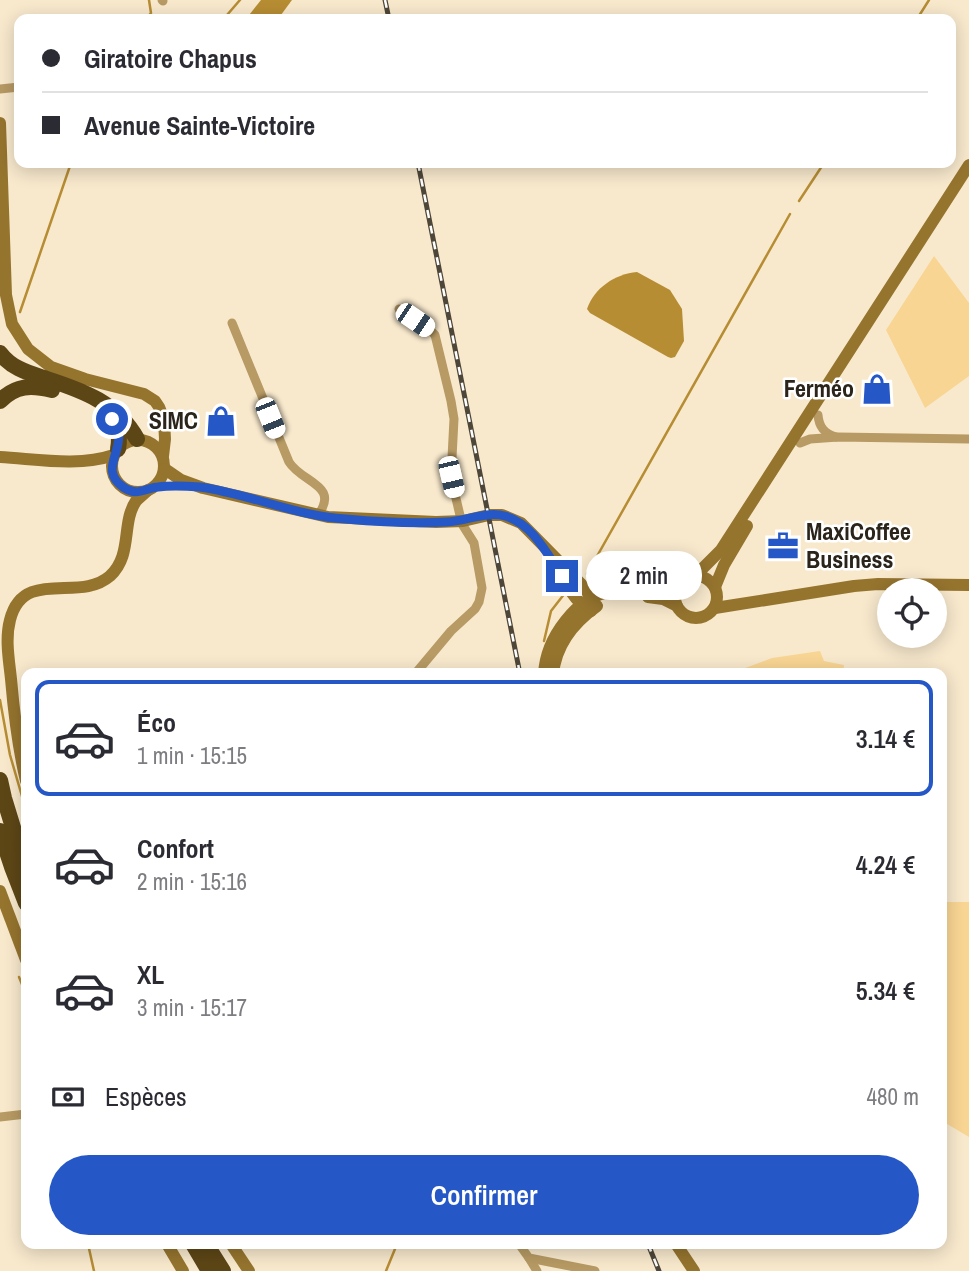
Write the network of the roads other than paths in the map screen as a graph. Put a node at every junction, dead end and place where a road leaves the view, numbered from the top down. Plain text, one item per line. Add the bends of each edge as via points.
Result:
1 (0, 123) edge
2 (969, 165) edge
3 (969, 177) edge
4 (399, 309) dead end
5 (232, 323) dead end
6 (0, 353) edge
7 (0, 401) edge
8 (818, 415) junction
9 (164, 420) junction
10 (838, 437) junction
11 (969, 439) edge
12 (141, 440) junction
13 (800, 443) junction
14 (116, 452) junction
15 (0, 457) edge
16 (63, 461) junction
17 (164, 462) junction
18 (117, 480) junction
19 (152, 488) junction
20 (203, 488) junction
21 (131, 516) junction
22 (318, 516) junction
23 (461, 521) junction
24 (695, 576) junction
25 (969, 585) edge
26 (678, 586) junction
27 (716, 597) junction
28 (588, 605) junction
29 (677, 606) junction
30 (420, 668) edge
31 (545, 668) edge
32 (554, 668) edge
33 (21, 754) edge
34 (0, 780) edge
35 (1, 835) edge
36 (21, 854) edge
37 (21, 889) edge
38 (0, 891) edge
39 (21, 947) edge
40 (21, 1114) edge
41 (0, 1116) edge
42 (170, 1249) edge
43 (196, 1249) edge
44 (209, 1249) edge
45 (234, 1249) edge
46 (523, 1249) edge
47 (679, 1249) edge
48 (529, 1258) junction
49 (183, 1271) edge
50 (209, 1271) edge
51 (223, 1271) edge
52 (249, 1271) edge
53 (537, 1271) edge
54 (596, 1271) edge
55 (694, 1271) edge

1 - 9 street via 6,295 16,333 51,367 150,397
2 - 24 street via 777,466 721,550
3 - 8 street
4 - 23 street via 435,335 454,419 450,473
5 - 22 street via 289,462 324,495
6 - 12 highway via 24,372 102,401
7 - 14 highway via 17,388 31,386 92,403 115,424 120,439
8 - 10 street via 823,430
8 - 13 street
9 - 12 street via 153,436
9 - 17 street
10 - 11 street
10 - 13 street
12 - 14 street via 130,440
12 - 17 street via 155,445
13 - 27 street via 724,565
14 - 16 street via 93,461
14 - 18 street via 112,461
15 - 16 street
16 - 18 street via 106,470
17 - 19 street
17 - 20 street via 181,480
18 - 19 street via 130,491
18 - 21 street
19 - 20 street
19 - 21 street via 136,501
20 - 22 street
21 - 33 street via 122,559 102,582 31,592 14,608 8,646
22 - 23 street
23 - 28 street via 502,515 521,523
23 - 30 street via 474,543 480,597 475,609
24 - 26 street
24 - 27 street via 707,579
25 - 27 street via 878,584 747,602
26 - 28 street via 651,592 613,591
26 - 29 street
27 - 29 street via 707,616 696,619
28 - 29 street via 618,597 663,599
28 - 31 street via 566,620 556,634
28 - 32 street via 564,639
34 - 36 highway
35 - 37 highway
38 - 39 street
40 - 41 street
42 - 49 street
43 - 50 highway
44 - 51 highway
45 - 52 street
46 - 48 street
47 - 55 street
48 - 53 street
48 - 54 street

